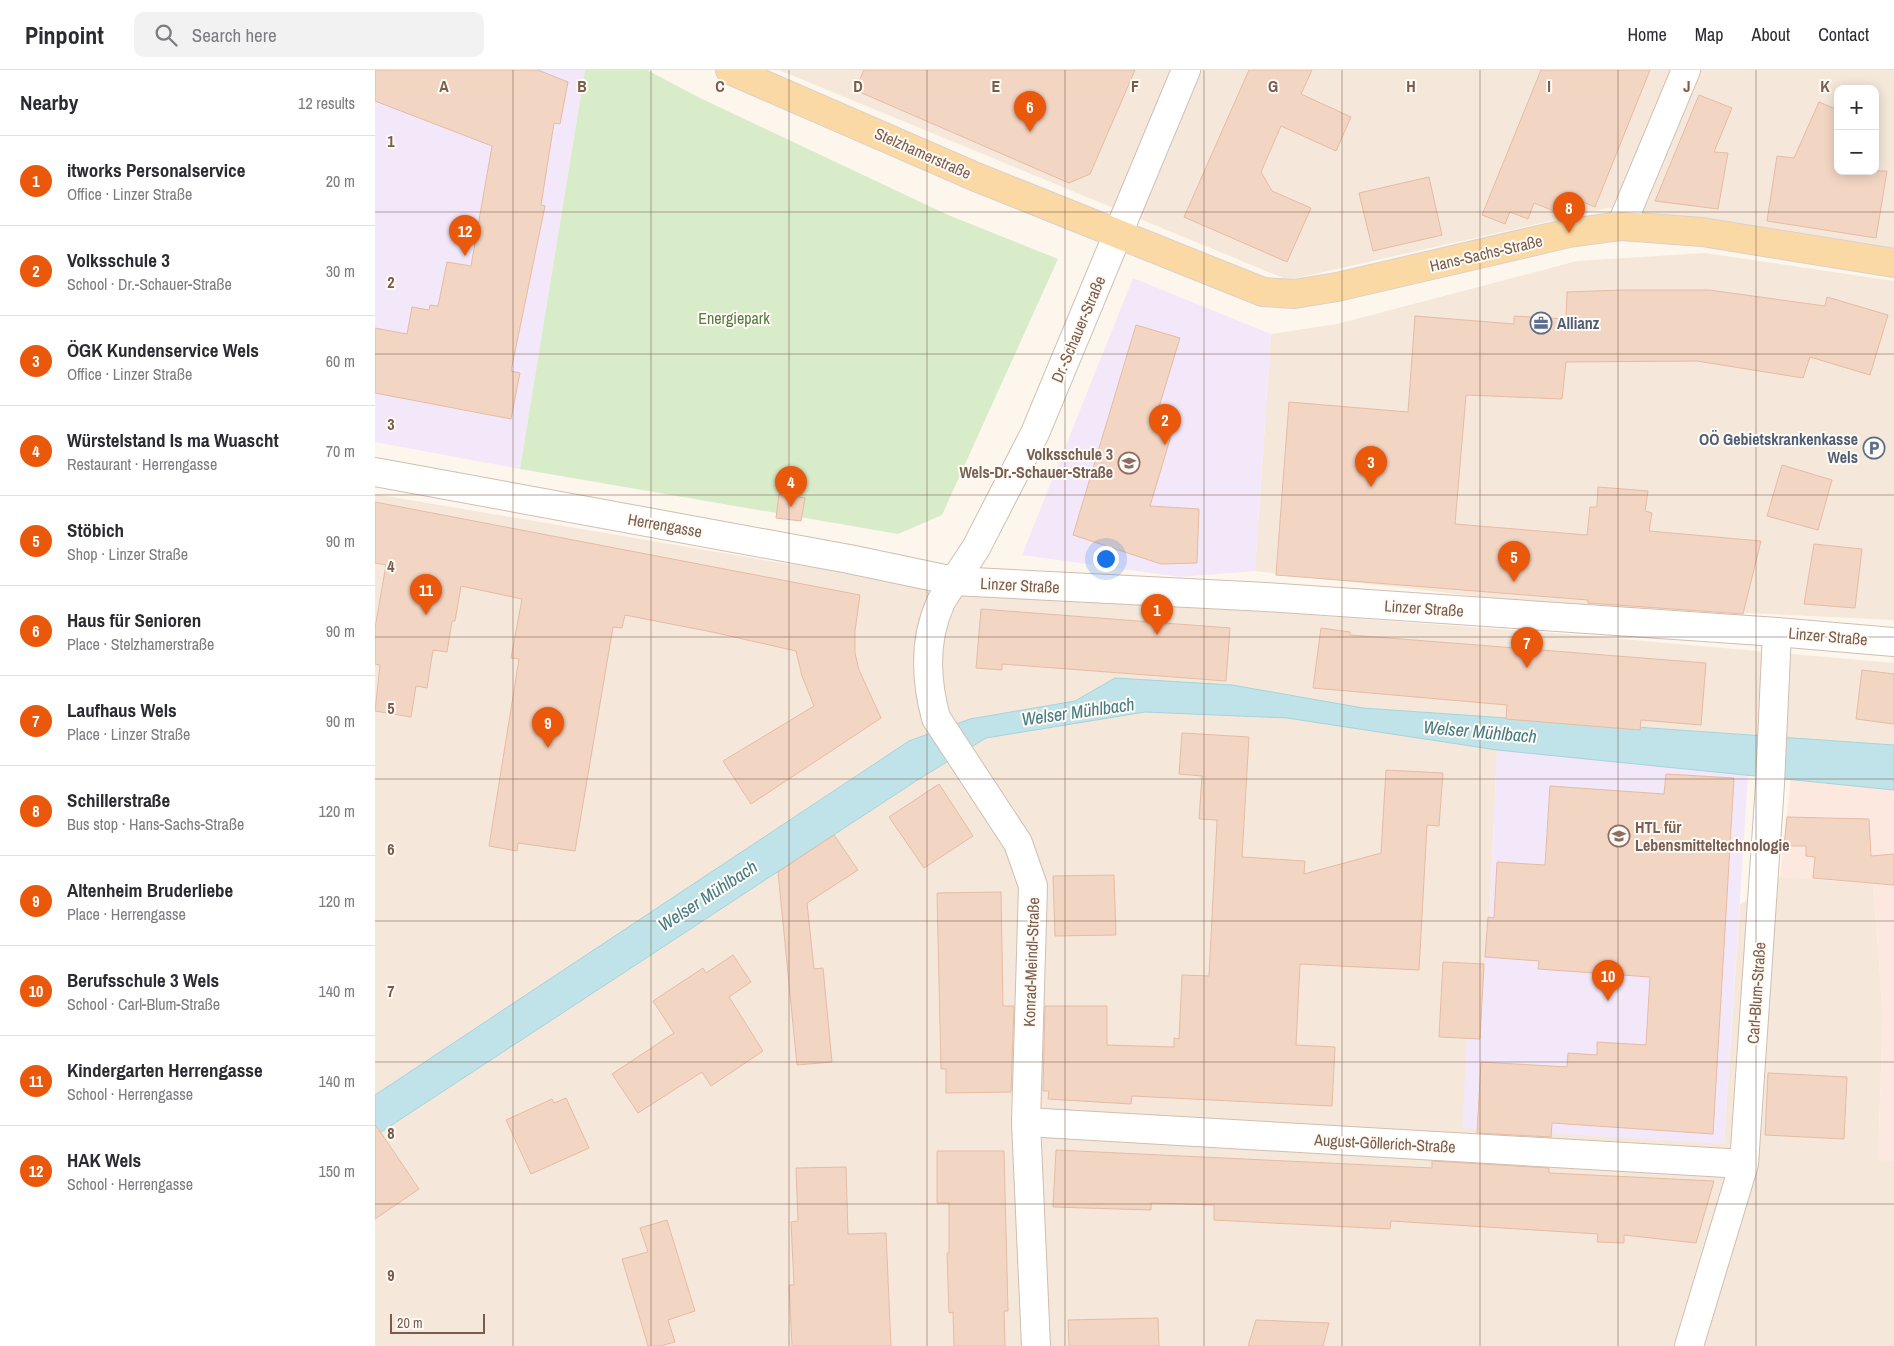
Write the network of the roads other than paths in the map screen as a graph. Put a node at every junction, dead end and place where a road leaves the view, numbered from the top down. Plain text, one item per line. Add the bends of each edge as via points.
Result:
1 (729, 70) edge
2 (1186, 70) edge
3 (1686, 70) edge
4 (1621, 226) junction
5 (1118, 233) junction
6 (1894, 263) edge
7 (375, 472) edge
8 (955, 581) junction
9 (1777, 632) junction
10 (1894, 642) edge
11 (1026, 1122) junction
12 (1744, 1164) junction
13 (1036, 1346) edge
14 (1689, 1346) edge

1 - 5 main road, Stelzhamerstraße via 977,177
2 - 5 street, Dr.-Schauer-Straße
3 - 4 street
4 - 5 main road, Hans-Sachs-Straße via 1569,233 1294,294 1263,292
4 - 6 main road, Hans-Sachs-Straße via 1702,232
5 - 8 street, Dr.-Schauer-Straße via 1035,433 976,548
7 - 8 street, Herrengasse
8 - 9 street, Linzer Straße via 1266,597
8 - 11 street, Konrad-Meindl-Straße via 940,604 927,652 931,698 937,718 1018,843 1033,886
9 - 10 street, Linzer Straße
9 - 12 street, Carl-Blum-Straße via 1771,776
11 - 12 street, August-Göllerich-Straße
11 - 13 street, Konrad-Meindl-Straße
12 - 14 street, Carl-Blum-Straße

